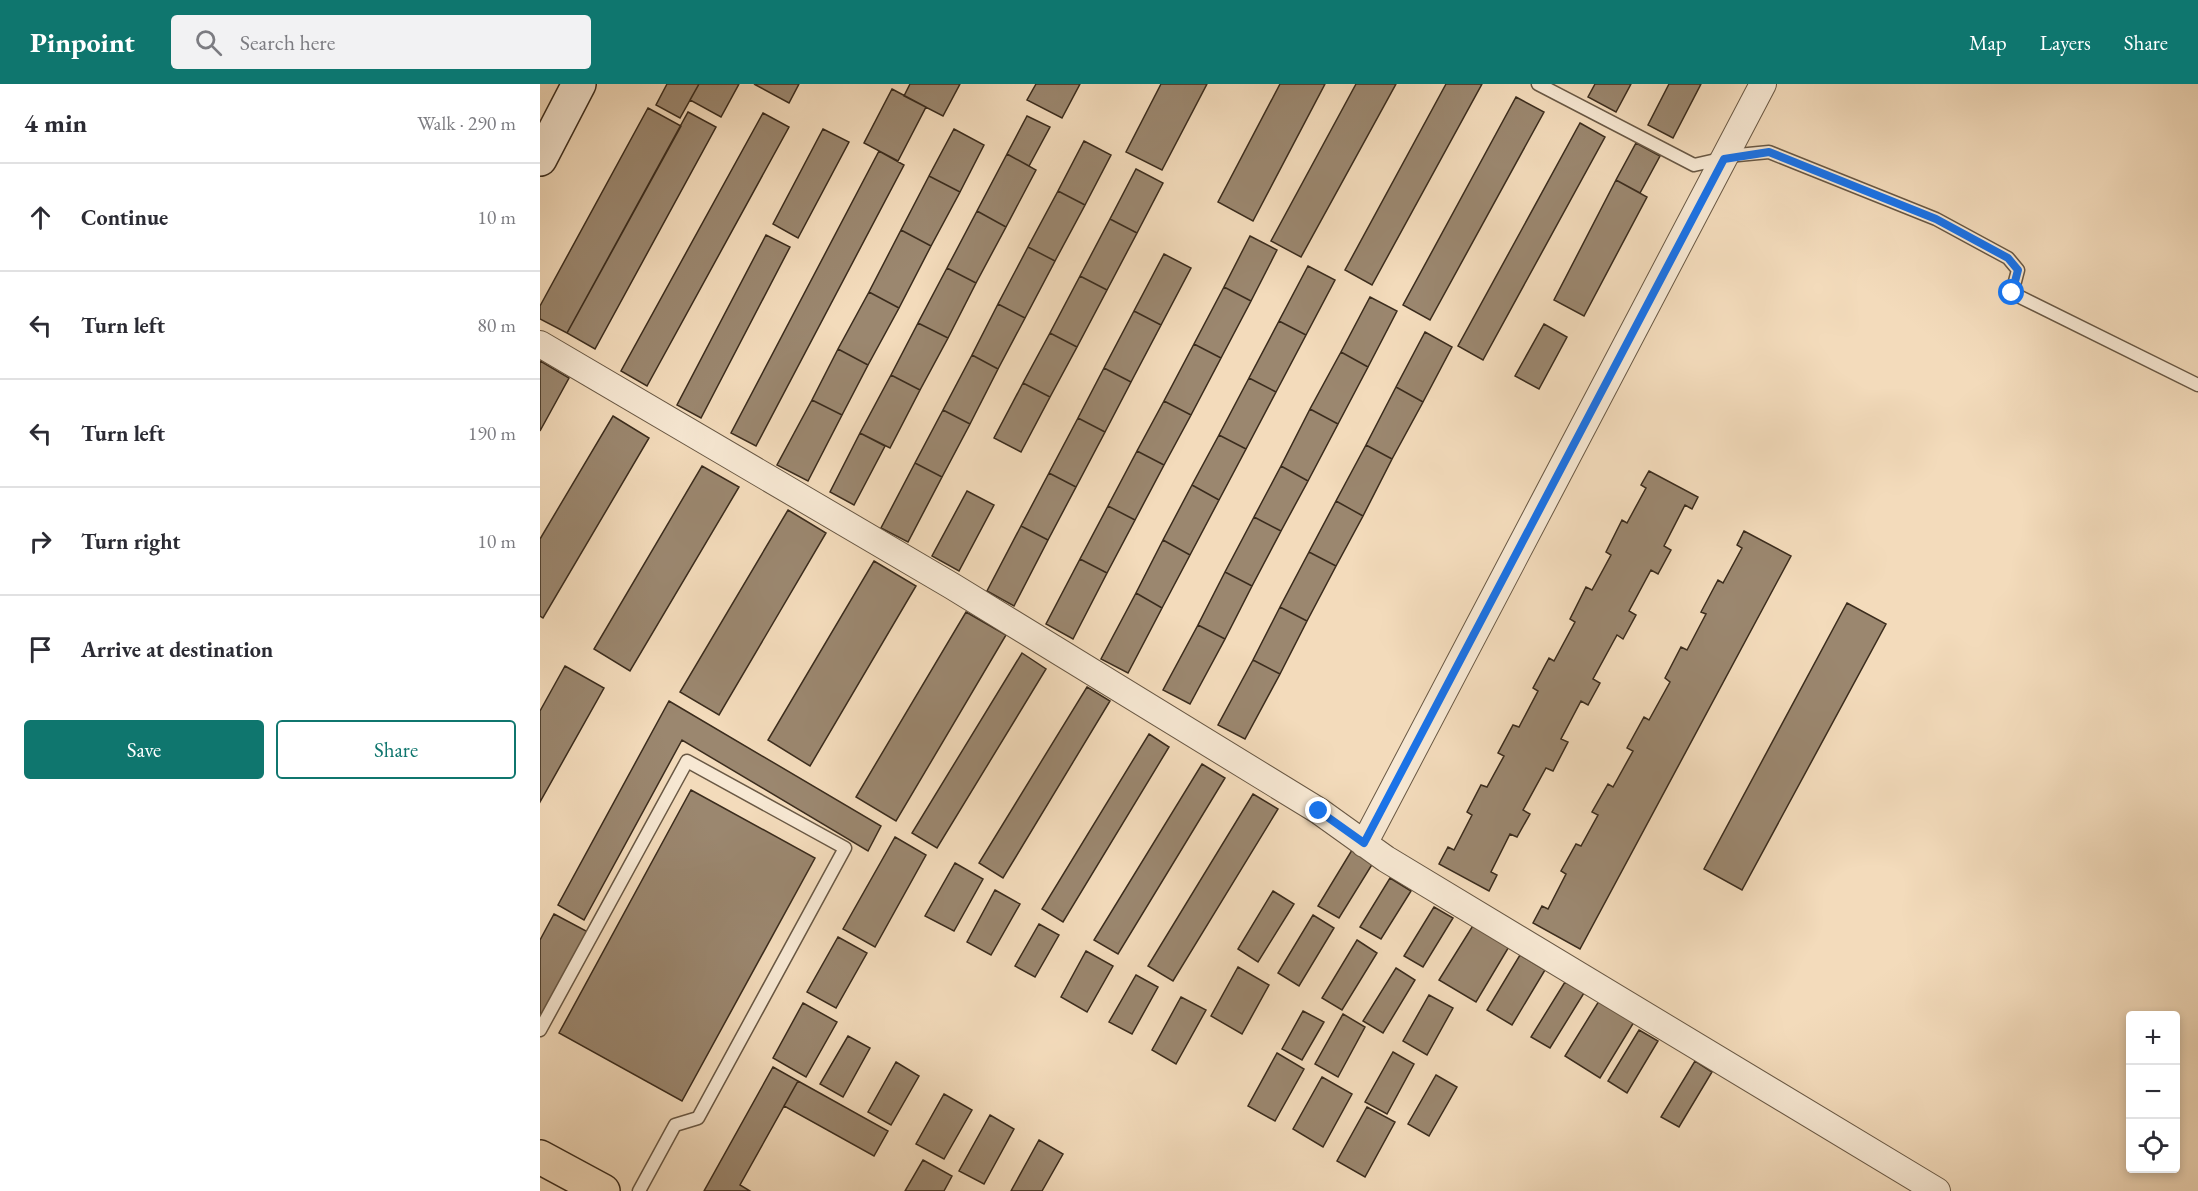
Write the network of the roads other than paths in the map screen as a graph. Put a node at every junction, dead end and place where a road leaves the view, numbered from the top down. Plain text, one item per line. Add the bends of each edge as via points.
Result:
1 (579, 84) edge
2 (1538, 84) edge
3 (1763, 84) edge
4 (540, 159) edge
5 (1724, 159) junction
6 (540, 344) edge
7 (2198, 385) edge
8 (1364, 843) junction
9 (540, 1030) edge
10 (540, 1157) edge
11 (603, 1191) edge
12 (639, 1191) edge
13 (1937, 1191) edge

1 - 4 main road
2 - 5 lane via 1694,165
3 - 5 street
5 - 7 lane via 1769,152 1936,219 2008,258 2018,270 2012,293
5 - 8 street
6 - 8 street via 952,586 1319,811
8 - 13 street
9 - 12 lane via 687,761 845,848 698,1118 675,1125
10 - 11 highway

